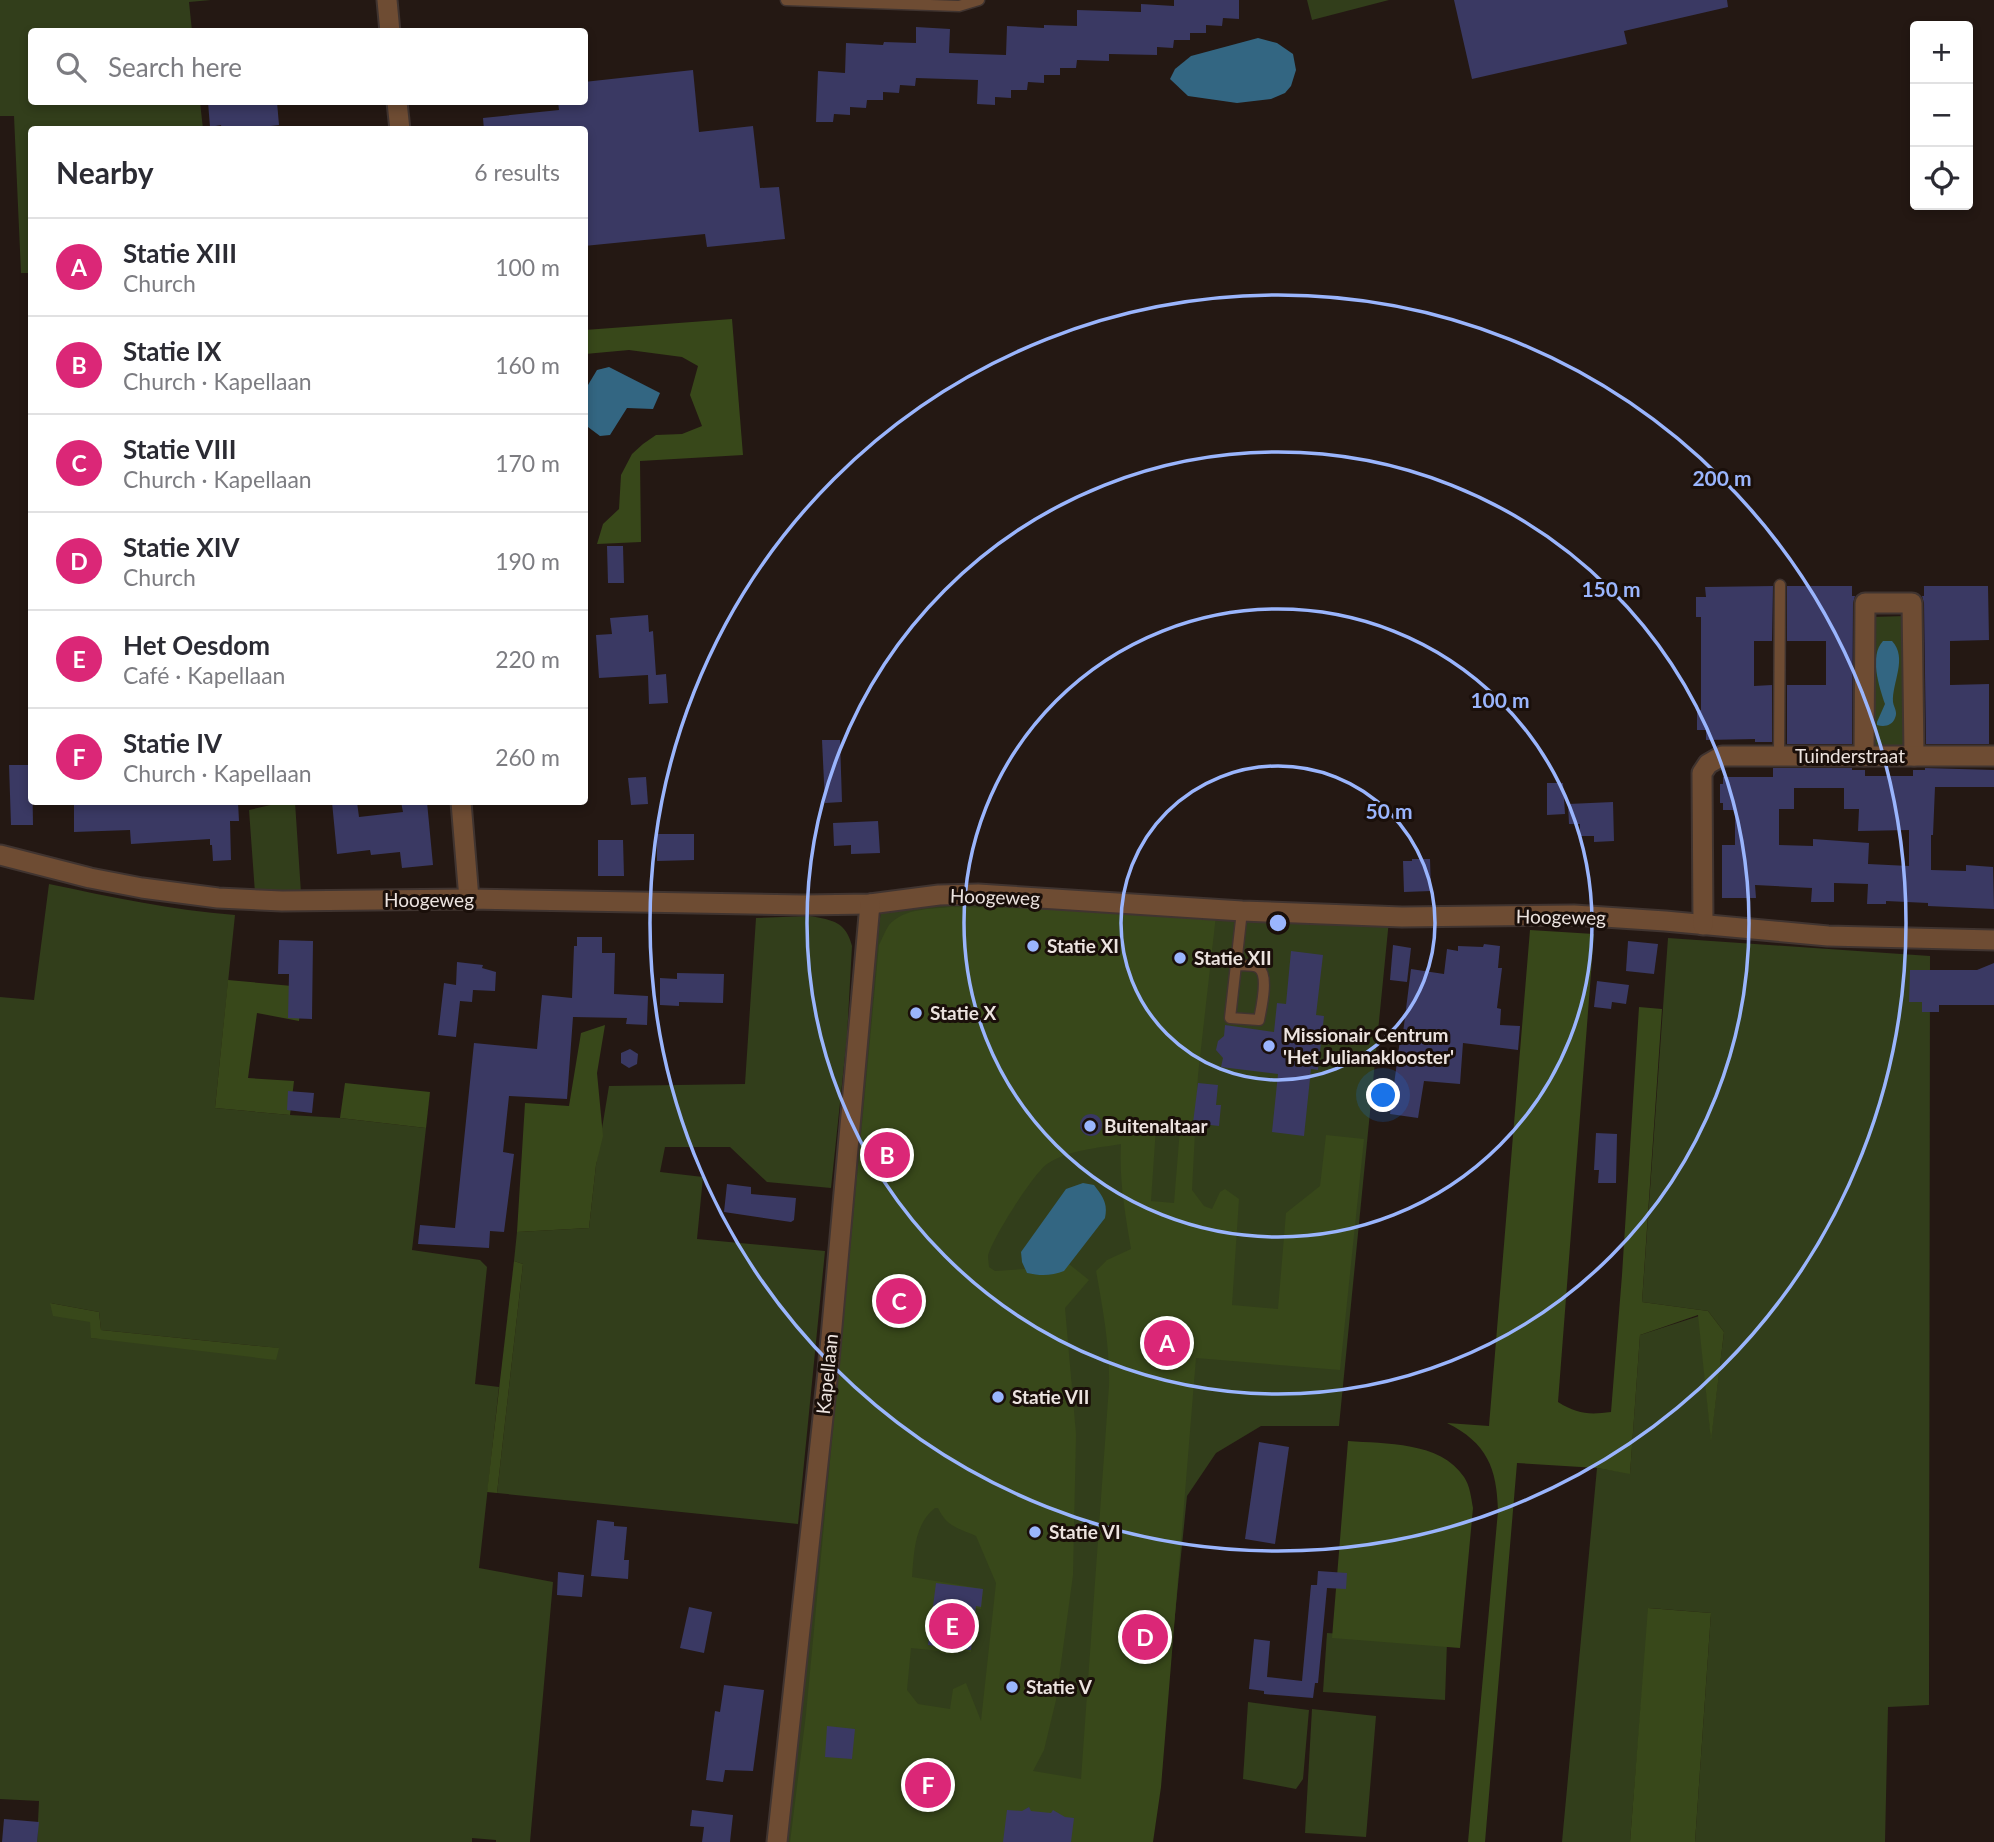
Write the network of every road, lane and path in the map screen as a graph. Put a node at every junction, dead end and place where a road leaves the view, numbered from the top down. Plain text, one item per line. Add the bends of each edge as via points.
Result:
1 (387, 0) edge
2 (786, 0) edge
3 (979, 0) edge
4 (390, 28) edge
5 (397, 105) edge
6 (400, 126) edge
7 (1780, 585) dead end
8 (1779, 755) junction
9 (1864, 756) junction
10 (1914, 756) junction
11 (1994, 756) edge
12 (461, 805) edge
13 (0, 855) edge
14 (469, 899) junction
15 (870, 904) junction
16 (1242, 911) junction
17 (1703, 925) junction
18 (1994, 940) edge
19 (1236, 965) junction
20 (777, 1842) edge

1 - 4 street
2 - 3 lane via 959,6
5 - 6 street
7 - 8 lane
8 - 9 street, Tuinderstraat
8 - 17 street, Tuinderstraat via 1722,755 1702,773
9 - 10 street, Tuinderstraat
9 - 10 street via 1865,603 1912,603
10 - 11 street, Tuinderstraat
12 - 14 street
13 - 14 street, Hoogeweg via 129,886 218,898
14 - 15 street, Hoogeweg
15 - 16 street, Hoogeweg via 978,894
15 - 20 street, Kapellaan via 828,1371
16 - 17 street, Hoogeweg via 1413,917 1574,915
16 - 19 lane
17 - 18 street, Hoogeweg via 1828,936
19 - 19 lane via 1230,1018 1259,1020 1264,985 1261,971

